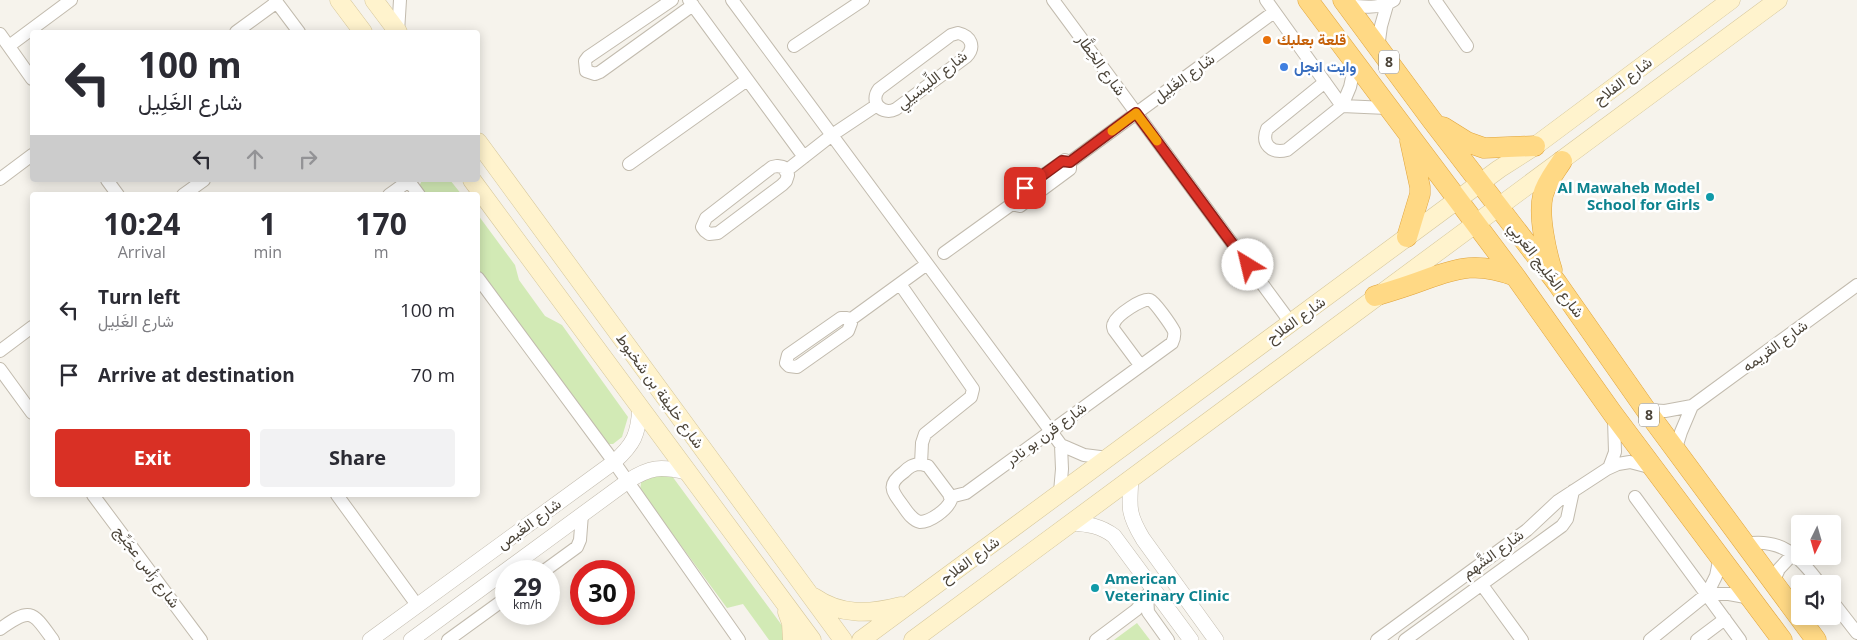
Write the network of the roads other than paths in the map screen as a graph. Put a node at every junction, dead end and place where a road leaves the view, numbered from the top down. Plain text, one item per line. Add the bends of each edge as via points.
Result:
1 (71, 0) edge
2 (339, 0) edge
3 (374, 0) edge
4 (400, 0) edge
5 (672, 0) edge
6 (732, 0) edge
7 (863, 0) edge
8 (1053, 0) edge
9 (1266, 0) edge
10 (1308, 0) edge
11 (1435, 0) edge
12 (1730, 0) edge
13 (1778, 0) edge
14 (276, 1) edge
15 (691, 2) edge
16 (1391, 2) edge
17 (1345, 3) edge
18 (1274, 12) junction
19 (30, 30) edge
20 (31, 30) edge
21 (239, 30) edge
22 (298, 30) edge
23 (362, 30) edge
24 (396, 30) edge
25 (398, 30) edge
26 (0, 34) edge
27 (9, 46) junction
28 (794, 46) dead end
29 (1467, 46) dead end
30 (1378, 48) junction
31 (1355, 64) junction
32 (30, 75) edge
33 (747, 80) junction
34 (1325, 82) junction
35 (877, 105) junction
36 (1342, 106) junction
37 (1387, 108) junction
38 (1136, 113) junction
39 (1431, 119) junction
40 (1409, 134) junction
41 (832, 135) junction
42 (480, 145) edge
43 (1535, 146) junction
44 (30, 157) edge
45 (804, 157) junction
46 (1562, 161) junction
47 (629, 164) dead end
48 (786, 171) junction
49 (0, 180) edge
50 (201, 182) edge
51 (406, 182) edge
52 (473, 182) edge
53 (1480, 183) junction
54 (187, 192) edge
55 (393, 192) edge
56 (1458, 200) junction
57 (1499, 207) junction
58 (1475, 224) junction
59 (1407, 237) junction
60 (944, 253) dead end
61 (927, 264) junction
62 (1514, 276) junction
63 (480, 281) edge
64 (1557, 283) junction
65 (900, 284) junction
66 (1857, 285) edge
67 (1375, 296) junction
68 (850, 320) junction
69 (1291, 323) junction
70 (30, 328) edge
71 (0, 351) edge
72 (1140, 365) junction
73 (0, 369) edge
74 (1692, 406) junction
75 (640, 408) junction
76 (30, 410) edge
77 (1646, 410) junction
78 (1613, 414) junction
79 (1050, 431) junction
80 (1061, 445) junction
81 (1676, 451) junction
82 (1108, 458) junction
83 (614, 462) junction
84 (921, 464) junction
85 (1609, 468) junction
86 (1654, 468) junction
87 (686, 472) junction
88 (1131, 479) junction
89 (628, 481) junction
90 (1573, 491) junction
91 (1060, 492) junction
92 (95, 497) edge
93 (337, 497) edge
94 (950, 497) junction
95 (1635, 497) dead end
96 (1552, 506) junction
97 (582, 514) junction
98 (1072, 523) junction
99 (1565, 523) junction
100 (1744, 544) junction
101 (1791, 552) edge
102 (1720, 556) junction
103 (1791, 557) edge
104 (559, 560) edge
105 (1805, 565) edge
106 (1813, 575) edge
107 (1148, 582) junction
108 (1773, 582) junction
109 (1482, 585) junction
110 (807, 592) junction
111 (1706, 594) junction
112 (1147, 598) junction
113 (1751, 598) junction
114 (417, 605) junction
115 (909, 605) junction
116 (786, 606) junction
117 (495, 608) edge
118 (1841, 613) edge
119 (1725, 619) junction
120 (0, 629) edge
121 (1857, 633) edge
122 (926, 634) edge
123 (466, 635) edge
124 (53, 640) edge
125 (201, 640) edge
126 (370, 640) edge
127 (411, 640) edge
128 (448, 640) edge
129 (738, 640) edge
130 (792, 640) edge
131 (812, 640) edge
132 (843, 640) edge
133 (861, 640) edge
134 (913, 640) edge
135 (1096, 640) edge
136 (1163, 640) edge
137 (1190, 640) edge
138 (1216, 640) edge
139 (1378, 640) edge
140 (1405, 640) edge
141 (1522, 640) edge
142 (1650, 640) edge
143 (1697, 640) edge
144 (1740, 640) edge
145 (1782, 640) edge
146 (1816, 640) edge

1 - 20 street
2 - 23 main road
3 - 24 main road
4 - 25 street
5 - 15 street via 588,57 584,66 586,71 600,72
6 - 41 street
7 - 28 street
8 - 38 street, شارع الخِطَّار
9 - 18 street
10 - 31 highway, شارع الخَلِيج العَربِي / 8
11 - 29 street
12 - 43 main road, شارع الفلاح
13 - 46 main road, شارع الفلاح
14 - 21 street
14 - 22 street
15 - 33 street
16 - 17 street via 1368,7
16 - 30 street
17 - 30 highway, شارع الخَلِيج العَربِي / 8
18 - 34 street
18 - 38 street, شارع الغَلِيل
19 - 27 street
26 - 27 street
27 - 32 street
30 - 39 highway, شارع الخَلِيج العَربِي / 8
31 - 36 street
31 - 37 highway, شارع الخَلِيج العَربِي / 8
33 - 45 street
33 - 47 street
34 - 36 street
34 - 36 street via 1266,129 1264,135 1268,147 1286,150
35 - 35 street, شارع اللِّيسَيلِي via 883,111 896,109 966,57 971,52 970,39 965,34 951,35 879,89 875,97
35 - 41 street, شارع اللِّيسَيلِي
36 - 37 street
37 - 40 highway, شارع الخَلِيج العَربِي / 8
38 - 60 street, شارع الغَلِيل via 1070,162 1070,169 1056,180 1020,206 1012,204
38 - 69 street, شارع الخِطَّار
39 - 43 highway via 1478,147
39 - 53 highway, شارع الخَلِيج العَربِي / 8
40 - 56 highway, شارع الخَلِيج العَربِي / 8
40 - 59 highway via 1420,187
41 - 45 street, شارع اللِّيسَيلِي
41 - 61 street
42 - 110 main road, شارع خليفة بن شخبوط
43 - 53 main road, شارع الفلاح
44 - 49 street
45 - 48 street, شارع اللِّيسَيلِي
46 - 57 main road, شارع الفلاح
46 - 64 highway via 1541,203 1545,246
48 - 48 street, شارع اللِّيسَيلِي via 788,175 782,185 718,232 705,231 703,222 706,218 772,168 783,167
50 - 54 street
51 - 55 street
52 - 75 main road, شارع خليفة بن شخبوط
53 - 56 main road, شارع الفلاح
53 - 57 highway, شارع الخَلِيج العَربِي / 8
56 - 58 highway, شارع الخَلِيج العَربِي / 8
56 - 59 main road, شارع الفلاح
57 - 58 main road, شارع الفلاح
57 - 64 highway, شارع الخَلِيج العَربِي / 8
58 - 62 highway, شارع الخَلِيج العَربِي / 8
58 - 67 main road, شارع الفلاح
59 - 69 main road, شارع الفلاح
61 - 65 street
61 - 79 street
62 - 67 highway via 1489,268 1468,267
62 - 78 highway, شارع الخَلِيج العَربِي / 8
63 - 83 street
64 - 77 highway, شارع الخَلِيج العَربِي / 8
65 - 68 street
65 - 84 street via 973,389 971,397 925,434
66 - 74 street, شارع القريمه
67 - 88 main road, شارع الفلاح
68 - 68 street via 848,331 797,367 786,363 788,355 838,319
69 - 82 main road, شارع الفلاح
70 - 71 street
72 - 72 street, شارع قرن بو نادر via 1113,324 1140,301 1148,300 1154,302 1174,336 1172,343
72 - 79 street, شارع قرن بو نادر
73 - 76 street
74 - 77 street, شارع القريمه via 1665,411
74 - 81 street
75 - 83 street, شارع الغَيص via 635,438
75 - 87 main road, شارع خليفة بن شخبوط
77 - 81 highway, شارع الخَلِيج العَربِي / 8
78 - 85 street via 1616,452
78 - 86 highway, شارع الخَلِيج العَربِي / 8
79 - 80 street
79 - 94 street, شارع قرن بو نادر via 966,493
80 - 82 street via 1084,455
80 - 91 street
81 - 100 highway, شارع الخَلِيج العَربِي / 8
82 - 91 main road, شارع الفلاح
83 - 89 street
83 - 114 street, شارع الغَيص
84 - 94 street via 928,466
84 - 94 street, شارع قرن بو نادر via 912,465 894,478 892,486 893,493 912,518 927,521 949,505
85 - 86 street, شارع الشَّهم via 1630,462
85 - 90 street, شارع الشَّهم
86 - 102 highway, شارع الخَلِيج العَربِي / 8
87 - 89 street, شارع الغَيص via 656,468
87 - 116 main road, شارع خليفة بن شخبوط
88 - 98 main road, شارع الفلاح
88 - 138 street via 1129,501 1133,522
89 - 97 street, شارع الغَيص
89 - 129 street
90 - 96 street, شارع الشَّهم
90 - 99 street
91 - 115 main road, شارع الفلاح
92 - 125 street, شارع رَأس عجَيِّج
93 - 114 street
95 - 111 street
96 - 99 street via 1561,510
96 - 139 street, شارع الشَّهم via 1527,530
97 - 104 street via 577,547
97 - 127 street, شارع الغَيص
98 - 107 street via 1108,531
98 - 122 main road, شارع الفلاح
99 - 109 street
100 - 101 street via 1760,542
100 - 108 highway, شارع الخَلِيج العَربِي / 8
102 - 111 street via 1716,576
102 - 113 highway, شارع الخَلِيج العَربِي / 8
103 - 108 street via 1779,569
105 - 106 street
107 - 112 street
107 - 137 street
108 - 146 highway, شارع الخَلِيج العَربِي / 8
109 - 140 street
109 - 141 street
110 - 115 main road via 832,607 846,611 872,612
110 - 132 main road, شارع خليفة بن شخبوط
111 - 113 street
111 - 119 street
111 - 142 street
112 - 135 street
112 - 136 street via 1148,612
113 - 145 highway, شارع الخَلِيج العَربِي / 8
114 - 126 street, شارع الغَيص
115 - 133 main road, شارع الفلاح
116 - 130 main road
116 - 131 main road, شارع خليفة بن شخبوط
117 - 123 street
118 - 121 street
119 - 143 street
119 - 144 street
120 - 124 street via 17,617 30,615 38,619
122 - 134 main road, شارع الفلاح
123 - 128 street

